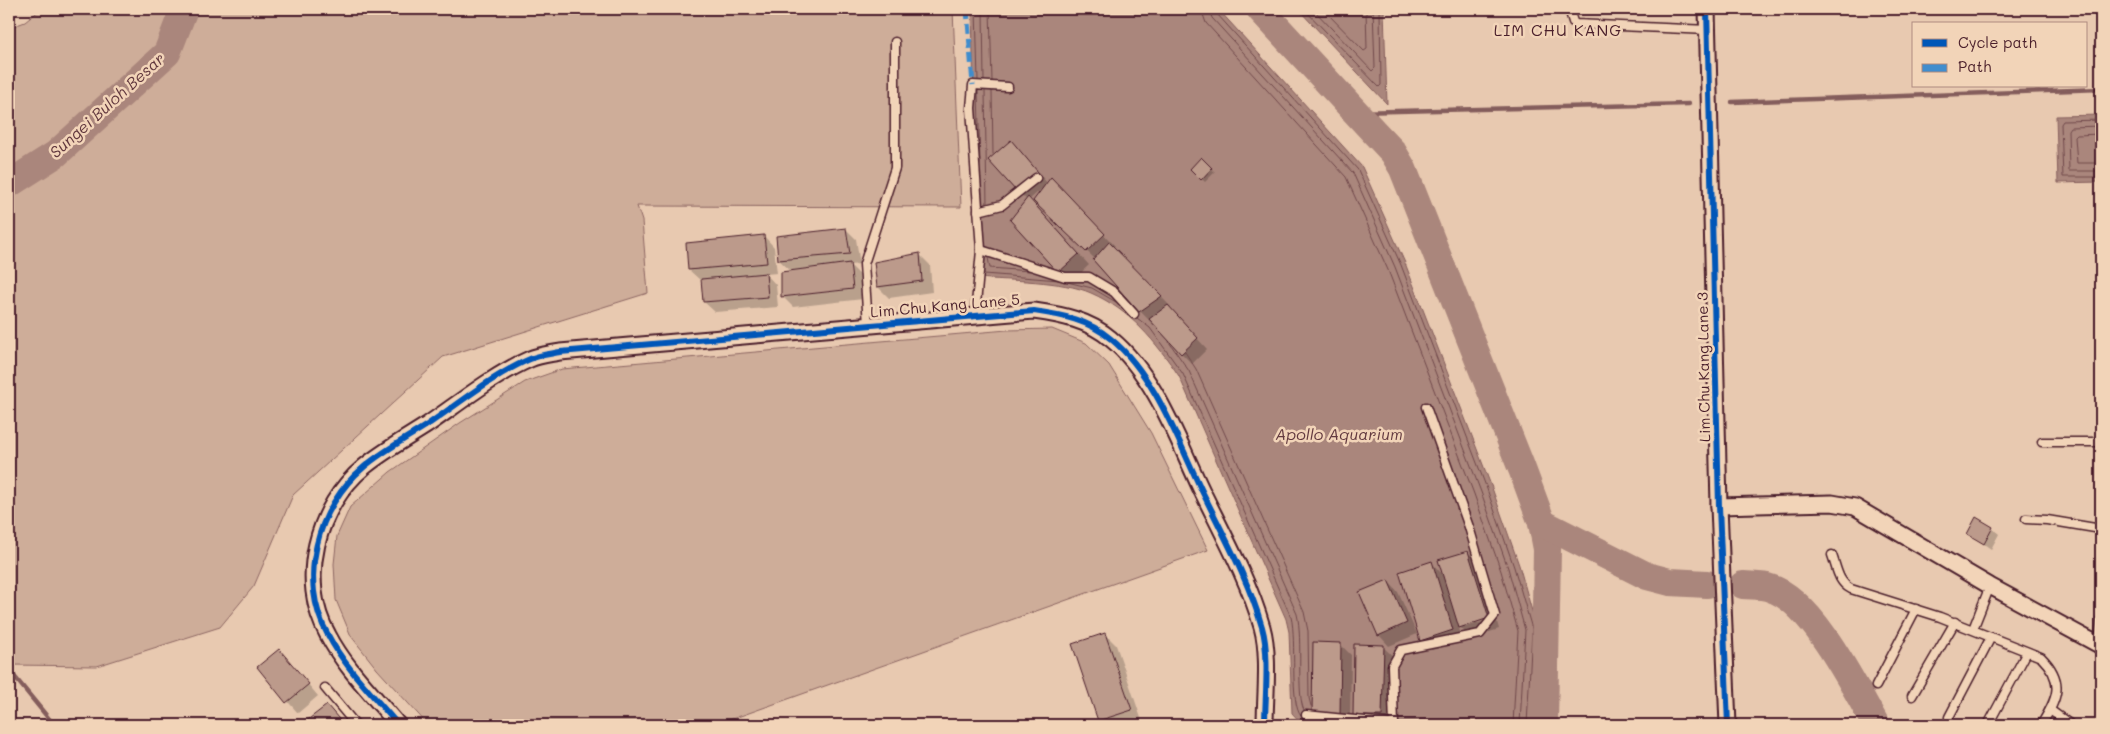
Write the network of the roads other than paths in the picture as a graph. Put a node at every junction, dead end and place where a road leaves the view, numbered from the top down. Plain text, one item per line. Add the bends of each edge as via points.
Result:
1 (1569, 9) edge
2 (1708, 9) edge
3 (1708, 30) junction
4 (895, 42) dead end
5 (1008, 87) dead end
6 (1036, 178) dead end
7 (978, 211) junction
8 (981, 250) junction
9 (1134, 314) dead end
10 (976, 315) junction
11 (868, 325) junction
12 (1426, 407) dead end
13 (2042, 442) dead end
14 (2101, 442) edge
15 (1719, 506) junction
16 (2026, 519) dead end
17 (2101, 529) edge
18 (1832, 555) dead end
19 (1990, 586) junction
20 (1916, 609) junction
21 (2101, 619) edge
22 (1955, 622) junction
23 (1973, 629) junction
24 (1991, 637) junction
25 (2100, 645) edge
26 (2027, 652) junction
27 (1876, 686) dead end
28 (326, 688) dead end
29 (1912, 696) dead end
30 (2050, 710) junction
31 (1306, 715) dead end
32 (1949, 717) dead end
33 (356, 725) edge
34 (398, 725) edge
35 (1265, 725) edge
36 (1394, 725) edge
37 (1728, 725) edge
38 (1988, 725) edge
39 (2041, 725) edge
40 (2071, 725) edge

1 - 3 lane via 1576,24
2 - 3 street, Lim Chu Kang Lane 3
3 - 15 street, Lim Chu Kang Lane 3
4 - 11 lane via 895,168 864,264
5 - 7 lane via 973,84 971,108
6 - 7 lane via 1002,205
7 - 8 lane
8 - 9 lane via 1065,277 1089,277 1114,292
8 - 10 lane
10 - 11 street, Lim Chu Kang Lane 5
10 - 35 street, Lim Chu Kang Lane 5 via 1034,312 1061,315 1086,323 1111,338 1135,362 1153,390 1234,557 1262,627
11 - 34 street, Lim Chu Kang Lane 5 via 560,352 530,359 364,466 342,490 328,512 319,535 313,586 327,635
12 - 36 lane via 1469,527 1495,615 1480,634 1401,650 1392,666
13 - 14 lane
15 - 19 street via 1832,503 1855,507
15 - 37 street, Lim Chu Kang Lane 3
16 - 17 lane
18 - 20 lane via 1845,585
19 - 23 lane
19 - 25 street
20 - 22 lane
20 - 27 lane
21 - 25 lane
22 - 23 lane
22 - 29 lane
23 - 24 lane
24 - 26 lane
24 - 32 lane
26 - 30 lane via 2041,657 2052,668 2057,689
26 - 38 lane
28 - 33 lane
30 - 39 lane
30 - 40 lane
31 - 36 lane

